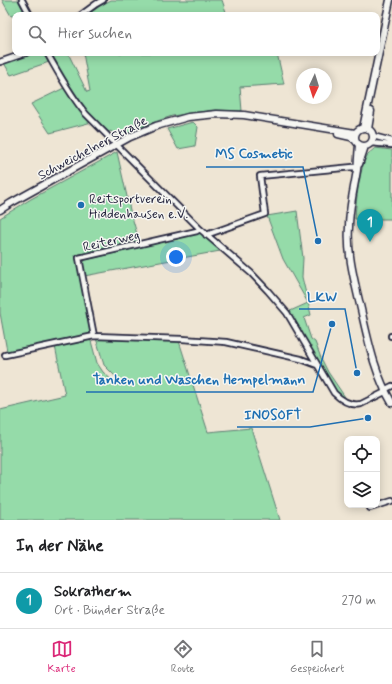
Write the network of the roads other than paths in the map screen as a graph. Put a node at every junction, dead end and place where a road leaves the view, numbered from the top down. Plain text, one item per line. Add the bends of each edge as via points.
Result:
1 (22, 0) edge
2 (103, 0) edge
3 (390, 0) edge
4 (96, 2) edge
5 (28, 12) edge
6 (84, 12) edge
7 (380, 52) edge
8 (17, 56) edge
9 (49, 56) edge
10 (379, 56) edge
11 (0, 62) edge
12 (366, 129) junction
13 (355, 136) junction
14 (372, 139) junction
15 (392, 142) edge
16 (117, 144) junction
17 (392, 145) edge
18 (362, 146) junction
19 (357, 168) junction
20 (0, 210) edge
21 (200, 230) junction
22 (206, 235) junction
23 (94, 336) junction
24 (309, 352) junction
25 (5, 355) dead end
26 (301, 359) junction
27 (317, 365) junction
28 (392, 386) edge
29 (385, 391) junction
30 (392, 403) edge
31 (392, 501) edge
32 (380, 505) edge

1 - 5 street
2 - 4 street
3 - 7 main road
4 - 6 street
8 - 11 street
9 - 16 street via 76,102
10 - 12 main road
12 - 13 main road via 358,130
12 - 14 main road via 372,133
13 - 16 main road, Schweichelner Straße via 231,114 188,117 156,126
13 - 18 main road via 356,142
14 - 15 street
14 - 17 street
14 - 18 main road
16 - 20 main road, Schweichelner Straße
16 - 21 street
18 - 19 main road
19 - 22 street via 260,176 265,214
19 - 29 main road via 348,227 349,248 369,344
21 - 22 street
21 - 23 street, Reiterweg via 79,258
22 - 24 street via 268,291 286,313
23 - 25 street
23 - 26 street via 226,342
24 - 26 street
24 - 27 street
26 - 27 street
27 - 29 street via 334,393 346,402 361,404
28 - 29 street
29 - 30 main road
31 - 32 street

